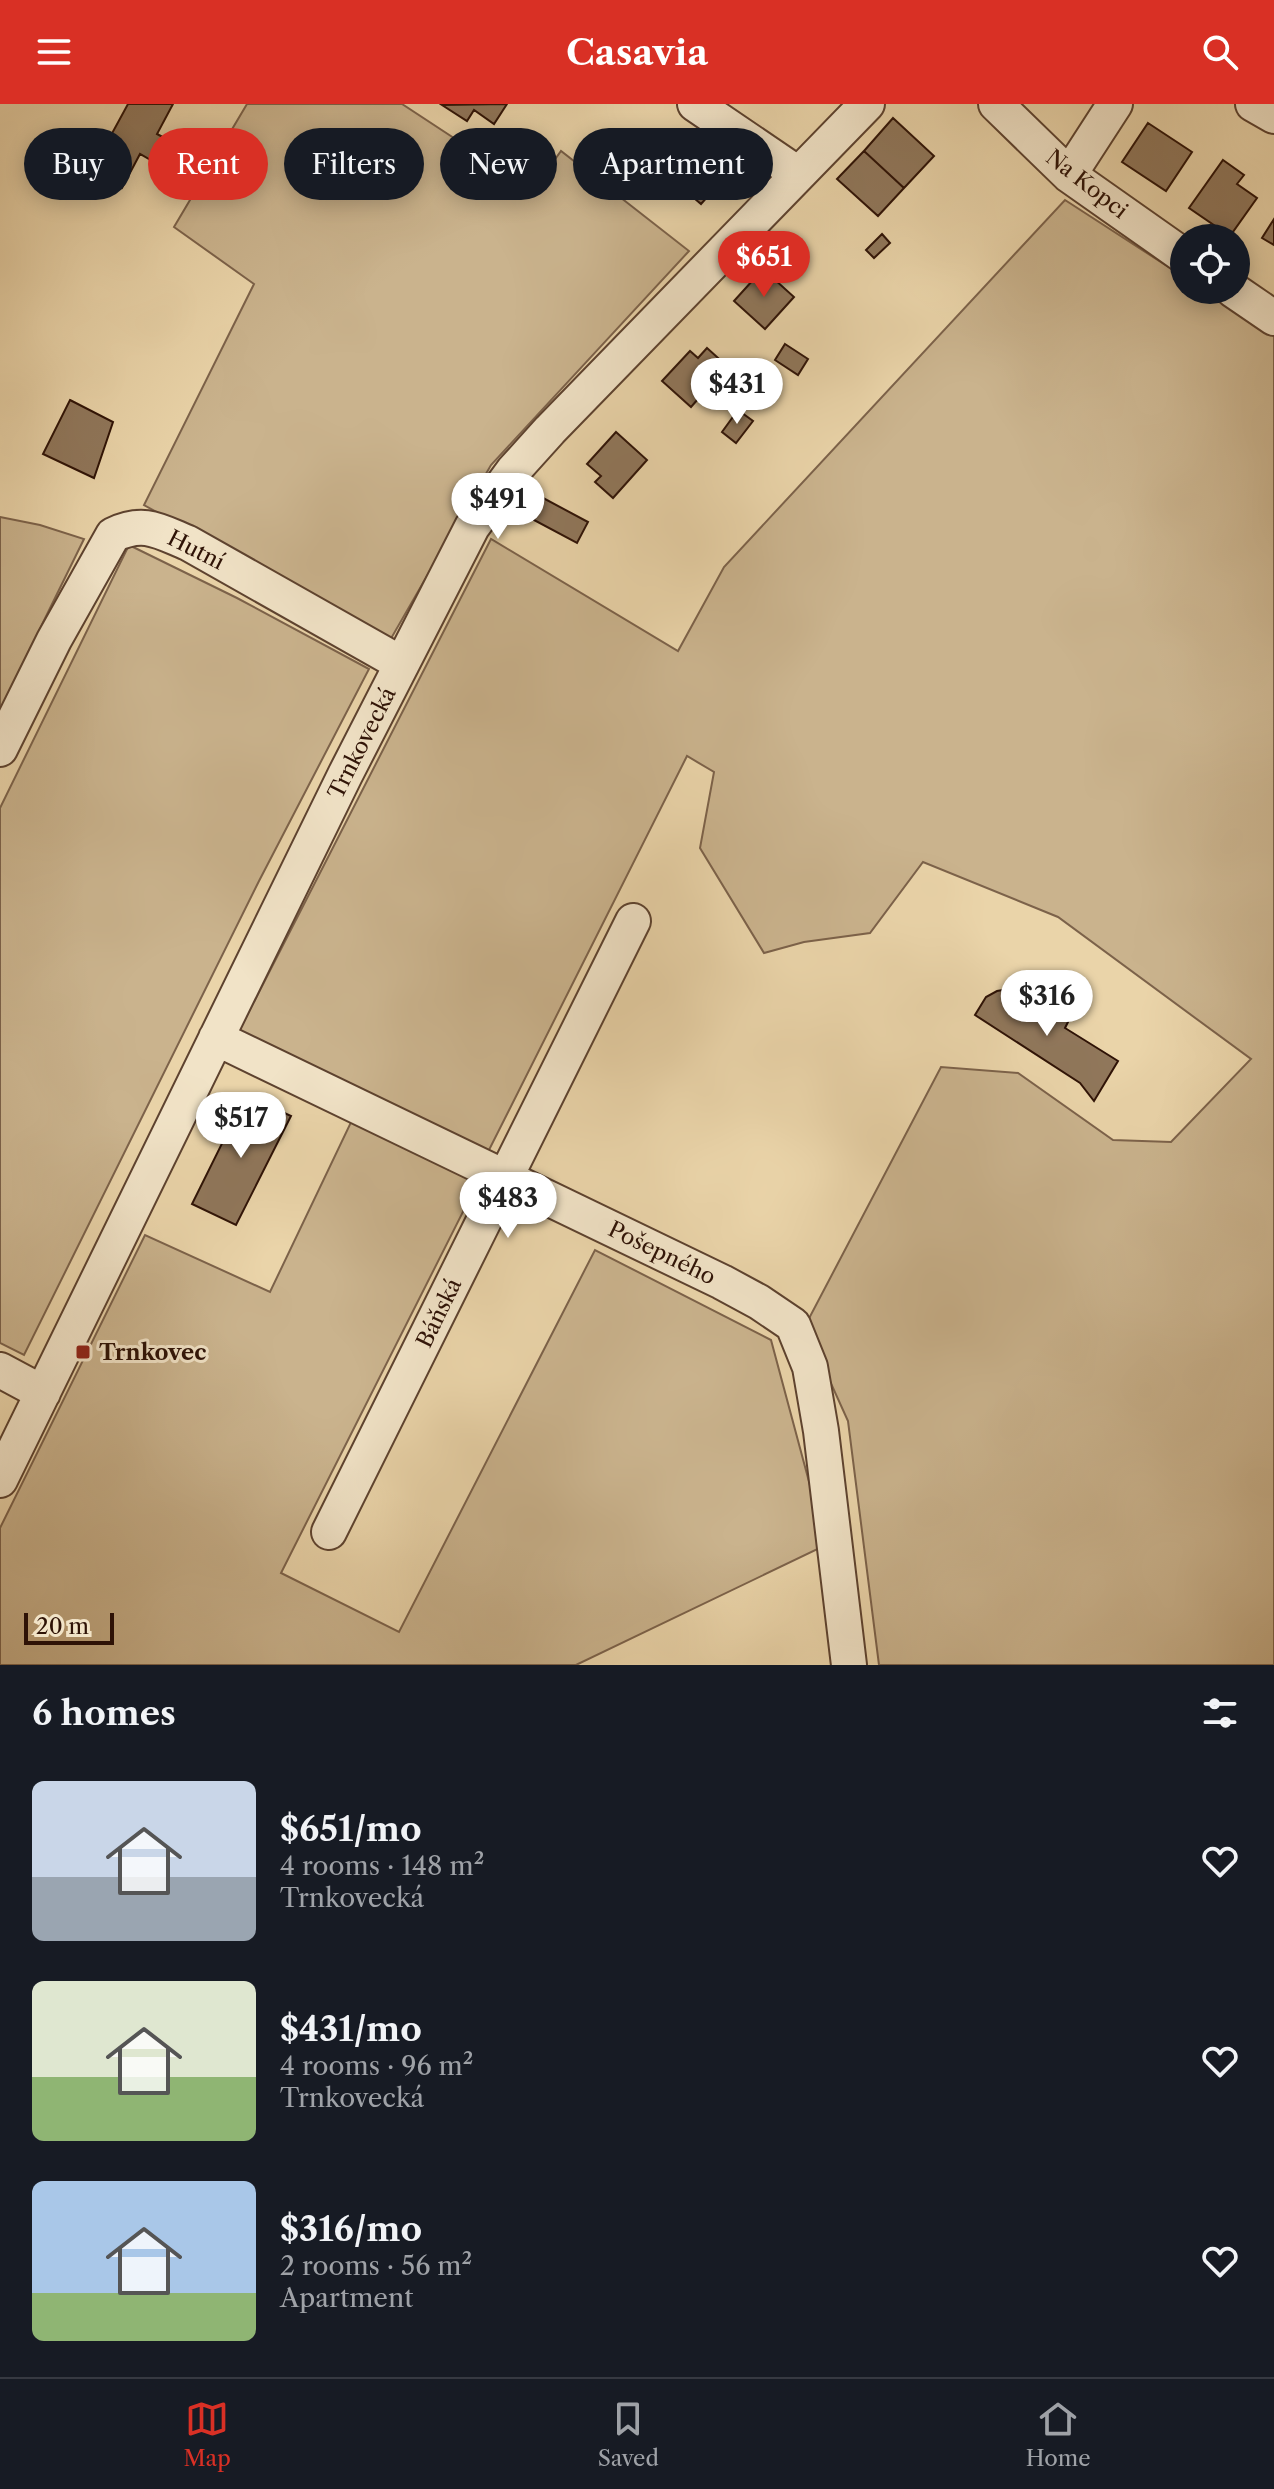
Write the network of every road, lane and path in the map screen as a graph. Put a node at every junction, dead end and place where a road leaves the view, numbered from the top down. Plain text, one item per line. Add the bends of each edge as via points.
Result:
1 (695, 104) edge
2 (867, 104) edge
3 (996, 104) edge
4 (1115, 104) edge
5 (1253, 104) edge
6 (1274, 116) edge
7 (798, 174) junction
8 (1069, 175) junction
9 (1170, 246) edge
10 (1250, 302) edge
11 (1274, 318) edge
12 (402, 664) junction
13 (0, 749) edge
14 (633, 921) dead end
15 (216, 1038) junction
16 (506, 1178) junction
17 (0, 1370) edge
18 (43, 1393) junction
19 (0, 1480) edge
20 (329, 1532) dead end
21 (849, 1665) edge

1 - 7 street
2 - 7 street, Trnkovecká
3 - 8 street, Na Kopci
4 - 8 street
5 - 6 street
7 - 12 street, Trnkovecká via 513,471 472,527
8 - 9 street, Na Kopci
10 - 11 street
12 - 13 street, Hutní via 188,543 152,528 130,527 113,535
12 - 15 street, Trnkovecká
14 - 16 street, Báňská
15 - 16 street, Pošepného
15 - 18 street, Trnkovecká
16 - 20 street, Báňská
16 - 21 street, Pošepného via 722,1282 793,1325 813,1380
17 - 18 street
18 - 19 street, Trnkovecká

